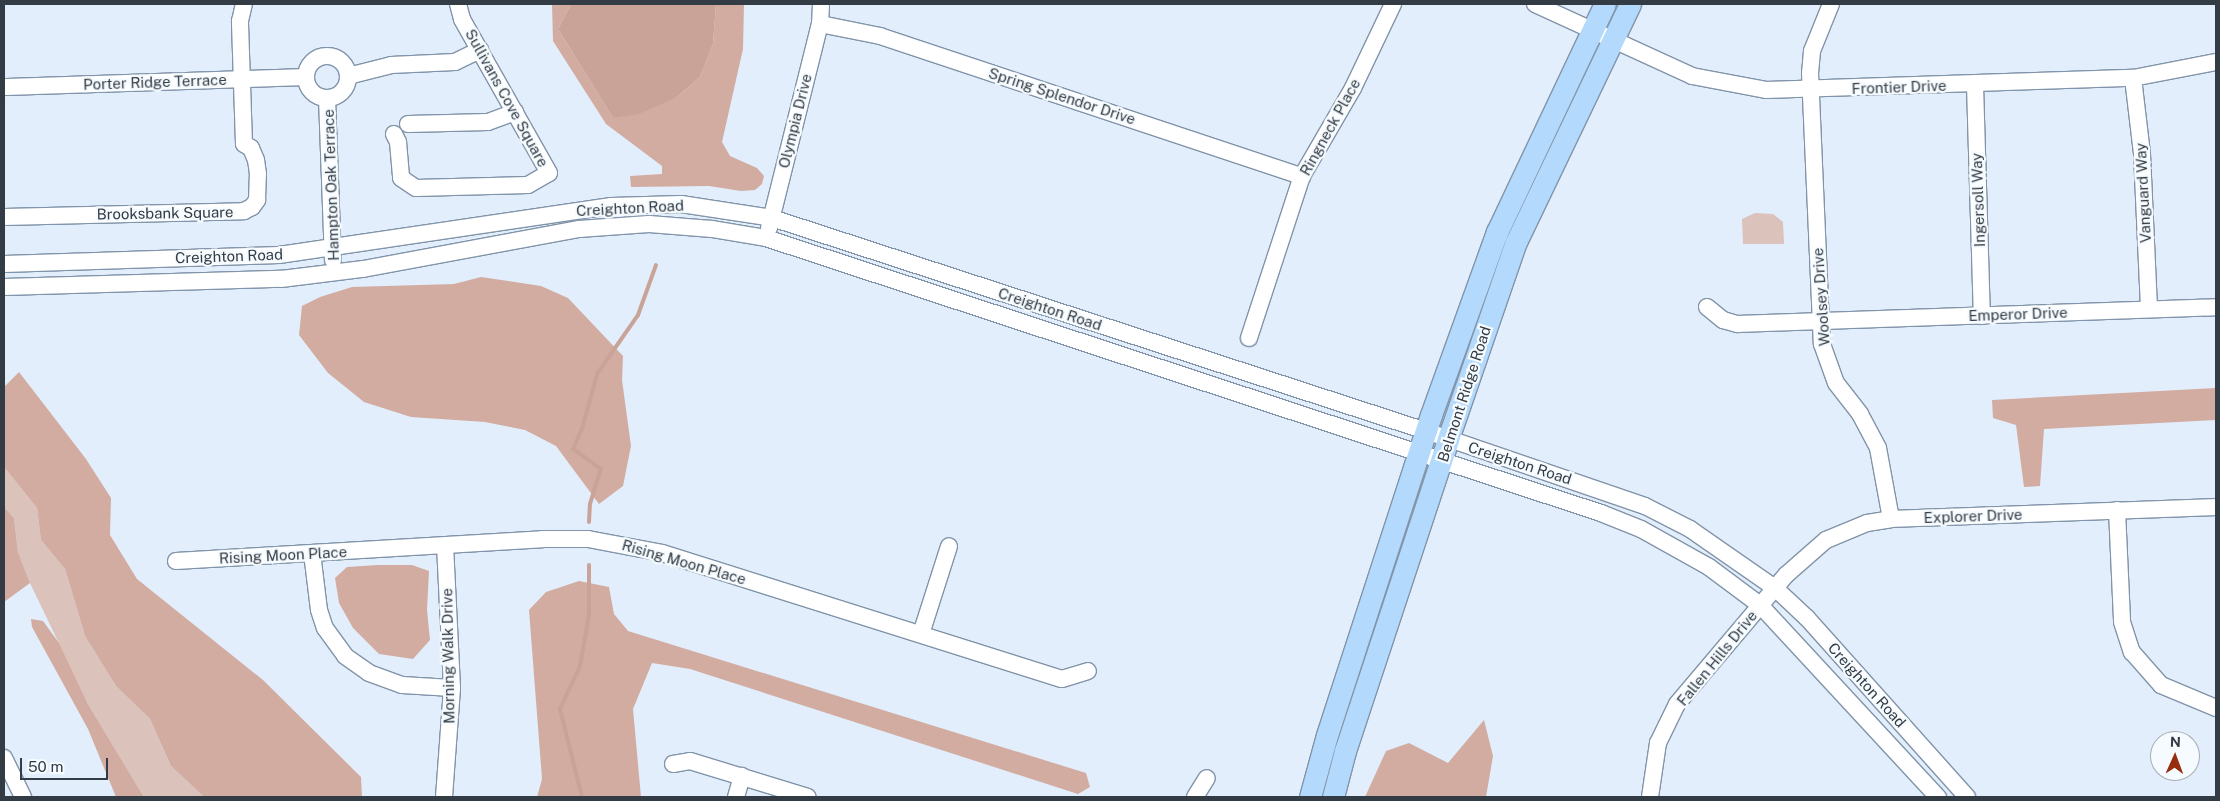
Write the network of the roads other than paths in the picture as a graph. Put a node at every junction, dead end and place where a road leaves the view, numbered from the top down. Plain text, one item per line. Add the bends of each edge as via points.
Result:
1 (244, 4) edge
2 (458, 4) edge
3 (821, 4) edge
4 (1393, 4) edge
5 (1535, 4) edge
6 (1606, 4) edge
7 (1630, 4) edge
8 (1831, 4) edge
9 (820, 24) junction
10 (1592, 31) junction
11 (1613, 41) junction
12 (480, 50) junction
13 (2216, 62) edge
14 (348, 76) junction
15 (306, 77) junction
16 (2133, 78) junction
17 (243, 80) junction
18 (1975, 85) junction
19 (4, 87) edge
20 (1812, 90) junction
21 (328, 98) junction
22 (515, 112) junction
23 (408, 124) dead end
24 (394, 134) dead end
25 (1302, 176) junction
26 (4, 217) edge
27 (772, 218) junction
28 (766, 238) junction
29 (332, 249) junction
30 (4, 264) edge
31 (334, 272) junction
32 (4, 287) edge
33 (1707, 307) dead end
34 (2216, 307) edge
35 (2148, 309) junction
36 (1982, 316) junction
37 (1819, 320) junction
38 (1249, 338) dead end
39 (1426, 431) junction
40 (1448, 439) junction
41 (1419, 453) junction
42 (1441, 461) junction
43 (2216, 507) edge
44 (2118, 510) junction
45 (1891, 519) junction
46 (445, 545) junction
47 (949, 546) dead end
48 (312, 553) junction
49 (176, 561) dead end
50 (1775, 588) junction
51 (1760, 605) junction
52 (921, 634) junction
53 (1088, 671) dead end
54 (452, 688) junction
55 (2216, 708) edge
56 (4, 758) edge
57 (673, 764) dead end
58 (742, 776) junction
59 (1207, 778) dead end
60 (23, 797) edge
61 (444, 797) edge
62 (736, 797) edge
63 (808, 797) edge
64 (1195, 797) edge
65 (1310, 797) edge
66 (1333, 797) edge
67 (1650, 797) edge
68 (1938, 797) edge
69 (1967, 797) edge

1 - 17 street via 240,21
2 - 12 street, Sullivans Cove Square via 462,19
3 - 9 street, Olympia Drive
4 - 25 street, Ringneck Place via 1353,88
5 - 10 street, Frontier Drive
6 - 10 main road, Belmont Ridge Road
7 - 11 main road, Belmont Ridge Road
8 - 20 street, Woolsey Drive via 1812,51
9 - 25 street, Spring Splendor Drive via 880,36
9 - 27 street, Olympia Drive
10 - 11 street, Frontier Drive
10 - 39 main road, Belmont Ridge Road via 1498,232
11 - 20 street, Frontier Drive via 1692,76 1766,90
11 - 40 main road, Belmont Ridge Road via 1516,242
12 - 14 street via 455,62 392,65
12 - 22 street, Sullivans Cove Square
13 - 16 street, Frontier Drive
14 - 15 street via 341,61 326,56 312,62
14 - 21 street via 342,91
15 - 17 street, Porter Ridge Terrace
15 - 21 street via 312,92
16 - 18 street, Frontier Drive
16 - 35 street, Vanguard Way via 2142,154
17 - 19 street, Porter Ridge Terrace
17 - 26 street, Brooksbank Square via 244,144 251,148 258,174 258,200 252,208 244,211
18 - 20 street, Frontier Drive
18 - 36 street, Ingersoll Way
20 - 37 street, Woolsey Drive
21 - 29 street, Hampton Oak Terrace
22 - 23 street via 488,122
22 - 24 street, Sullivans Cove Square via 549,173 528,185 416,188 408,185 401,178 398,142
25 - 38 street, Ringneck Place
27 - 28 street, Olympia Drive
27 - 29 street, Creighton Road via 682,204 611,206
27 - 39 street, Creighton Road
28 - 31 street, Creighton Road via 649,224 596,228
28 - 41 street, Creighton Road
29 - 30 street, Creighton Road via 279,255
29 - 31 street, Hampton Oak Terrace
31 - 32 street, Creighton Road via 280,279
33 - 37 street, Emperor Drive via 1723,320 1737,324
34 - 35 street, Emperor Drive
35 - 36 street, Emperor Drive
36 - 37 street, Emperor Drive
37 - 45 street, Woolsey Drive via 1822,344 1836,383 1860,414 1878,448
39 - 40 street, Creighton Road
39 - 41 main road, Belmont Ridge Road
40 - 42 main road, Belmont Ridge Road
40 - 50 street, Creighton Road via 1645,506 1690,529
41 - 42 street, Creighton Road
41 - 65 main road, Belmont Ridge Road via 1327,735
42 - 51 street, Creighton Road via 1601,512 1641,529 1709,567
42 - 66 main road, Belmont Ridge Road
43 - 44 street, Explorer Drive
44 - 45 street, Explorer Drive
44 - 55 street via 2120,603 2125,638 2140,663 2161,685
45 - 50 street, Explorer Drive via 1845,530 1826,540
46 - 48 street, Rising Moon Place
46 - 52 street, Rising Moon Place via 588,539 632,545
46 - 54 street, Morning Walk Drive
47 - 52 street
48 - 49 street, Rising Moon Place
48 - 54 street via 319,610 325,628 345,656 369,673 402,685
50 - 51 street, Explorer Drive
50 - 69 street, Creighton Road via 1807,618
51 - 67 street, Fallen Hills Drive via 1677,704 1658,744
51 - 68 street, Creighton Road
52 - 53 street, Rising Moon Place via 1062,679
54 - 61 street, Morning Walk Drive
56 - 60 street
57 - 58 street via 690,761
58 - 62 street
58 - 63 street
59 - 64 street

